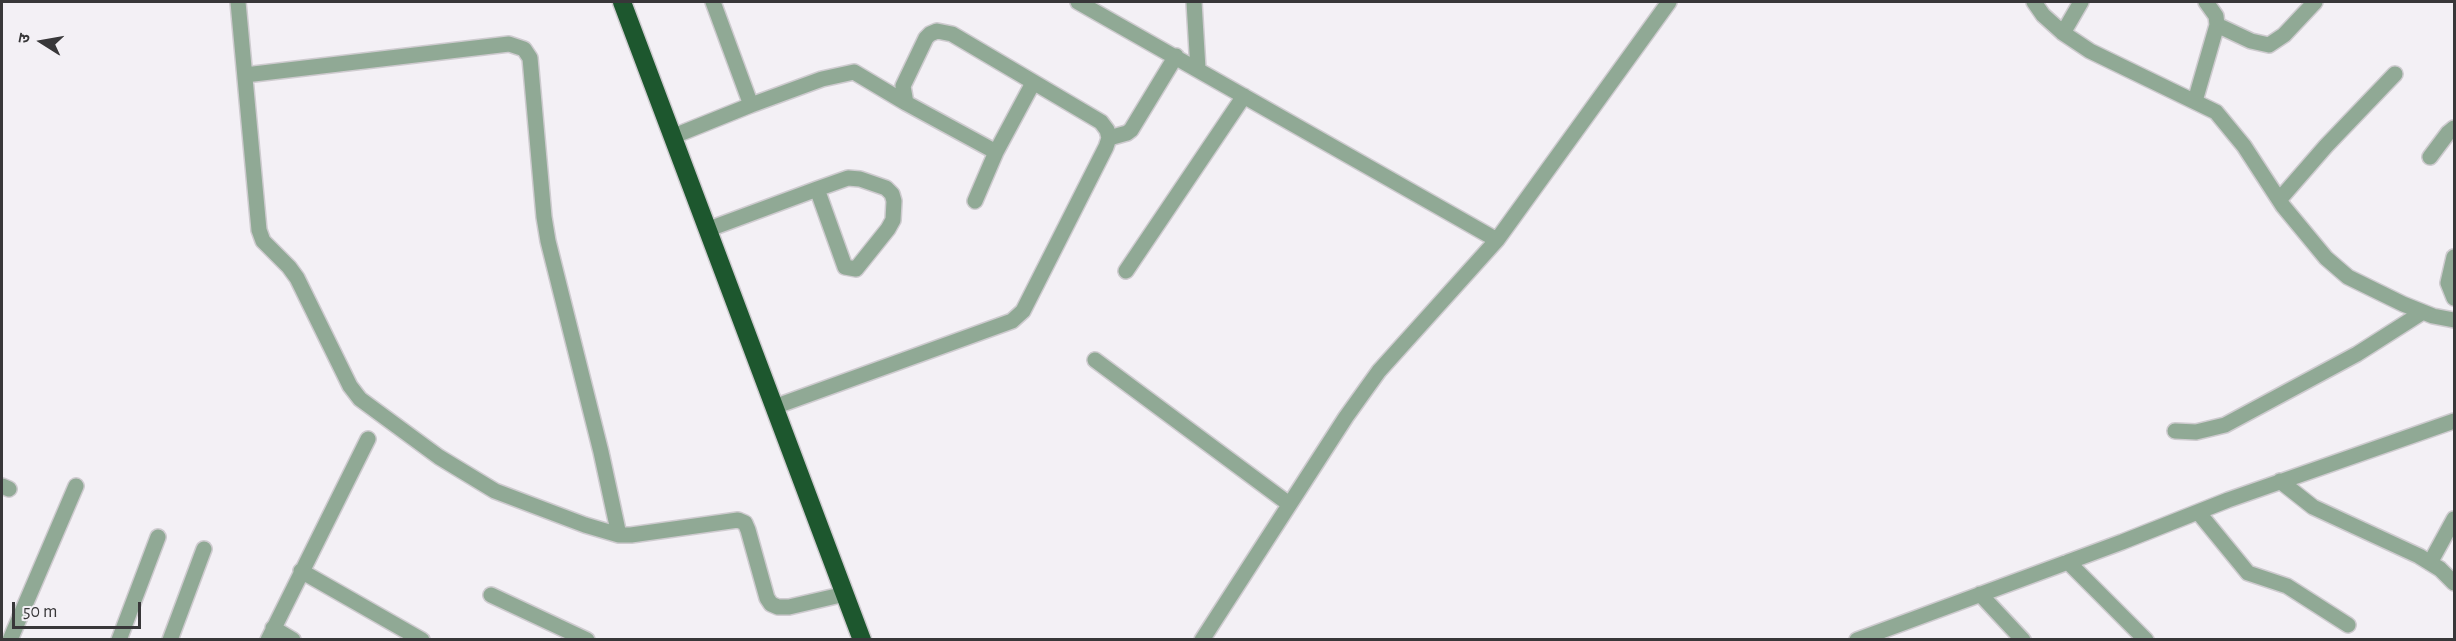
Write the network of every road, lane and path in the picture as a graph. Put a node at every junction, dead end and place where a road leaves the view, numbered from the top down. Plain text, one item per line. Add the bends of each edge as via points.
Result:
1 (238, 2) edge
2 (622, 2) edge
3 (713, 2) edge
4 (1078, 2) edge
5 (1194, 2) edge
6 (1669, 2) edge
7 (2034, 2) edge
8 (2081, 2) edge
9 (2206, 2) edge
10 (2315, 2) edge
11 (1097, 8) edge
12 (2217, 25) junction
13 (2063, 33) junction
14 (1176, 57) junction
15 (1198, 69) junction
16 (2395, 74) dead end
17 (245, 75) junction
18 (1033, 83) junction
19 (1244, 96) junction
20 (2195, 101) junction
21 (906, 103) junction
22 (751, 105) junction
23 (2454, 128) edge
24 (674, 136) junction
25 (1109, 138) junction
26 (996, 152) junction
27 (2430, 158) dead end
28 (817, 189) junction
29 (2279, 200) junction
30 (975, 201) dead end
31 (709, 229) junction
32 (1497, 240) junction
33 (2454, 257) edge
34 (1126, 271) dead end
35 (2454, 298) edge
36 (2423, 312) junction
37 (2454, 320) edge
38 (1095, 360) dead end
39 (774, 407) junction
40 (2454, 421) edge
41 (2175, 431) dead end
42 (368, 439) dead end
43 (2280, 481) junction
44 (76, 486) dead end
45 (1290, 504) junction
46 (2198, 512) junction
47 (2454, 519) edge
48 (619, 535) junction
49 (158, 537) dead end
50 (204, 549) dead end
51 (2068, 562) junction
52 (2430, 563) junction
53 (301, 571) junction
54 (2454, 583) edge
55 (845, 594) junction
56 (1980, 594) junction
57 (491, 595) dead end
58 (2348, 625) dead end
59 (270, 634) edge
60 (10, 639) edge
61 (119, 639) edge
62 (170, 639) edge
63 (293, 639) edge
64 (422, 639) edge
65 (587, 639) edge
66 (862, 639) edge
67 (1202, 639) edge
68 (1857, 639) edge
69 (2023, 639) edge
70 (2146, 639) edge

1 - 17 street
2 - 24 highway
3 - 22 street
4 - 11 street
5 - 15 street
6 - 32 street
7 - 13 street
8 - 13 street
9 - 12 street
10 - 12 street via 2269,45 2250,41
11 - 14 street
12 - 20 street
13 - 20 street via 2090,51
14 - 15 street
14 - 25 street via 1131,130
15 - 19 street
16 - 29 street
17 - 48 street via 263,241 297,278 360,399 439,457 495,491
17 - 48 street via 509,44 524,49 530,58 547,233
18 - 21 street via 952,34 937,31 926,38 903,86
18 - 25 street via 1101,122
18 - 26 street
19 - 32 street
19 - 34 street
20 - 29 street via 2216,112 2230,127
21 - 22 street via 854,72 822,79
21 - 26 street
22 - 24 street
23 - 27 street
24 - 31 highway
25 - 39 street via 1023,312 1012,321
26 - 30 street
28 - 28 street via 849,178 886,188 892,194 893,220 856,268 844,267
28 - 31 street
29 - 36 street via 2326,258 2348,277
31 - 39 highway
32 - 45 street via 1379,371
33 - 35 street via 2448,283
36 - 37 street
36 - 41 street via 2357,354 2224,425 2196,432
38 - 45 street
39 - 55 highway
40 - 43 street
42 - 53 street
43 - 46 street
43 - 52 street via 2313,507
44 - 60 street
45 - 67 street
46 - 51 street
46 - 58 street via 2248,573 2287,586
47 - 52 street
48 - 55 street via 738,519 748,530 771,604 789,607
49 - 61 street
50 - 62 street
51 - 56 street
51 - 70 street
52 - 54 street
53 - 59 street
53 - 64 street
55 - 66 highway
56 - 68 street
56 - 69 street
57 - 65 street
59 - 63 street

